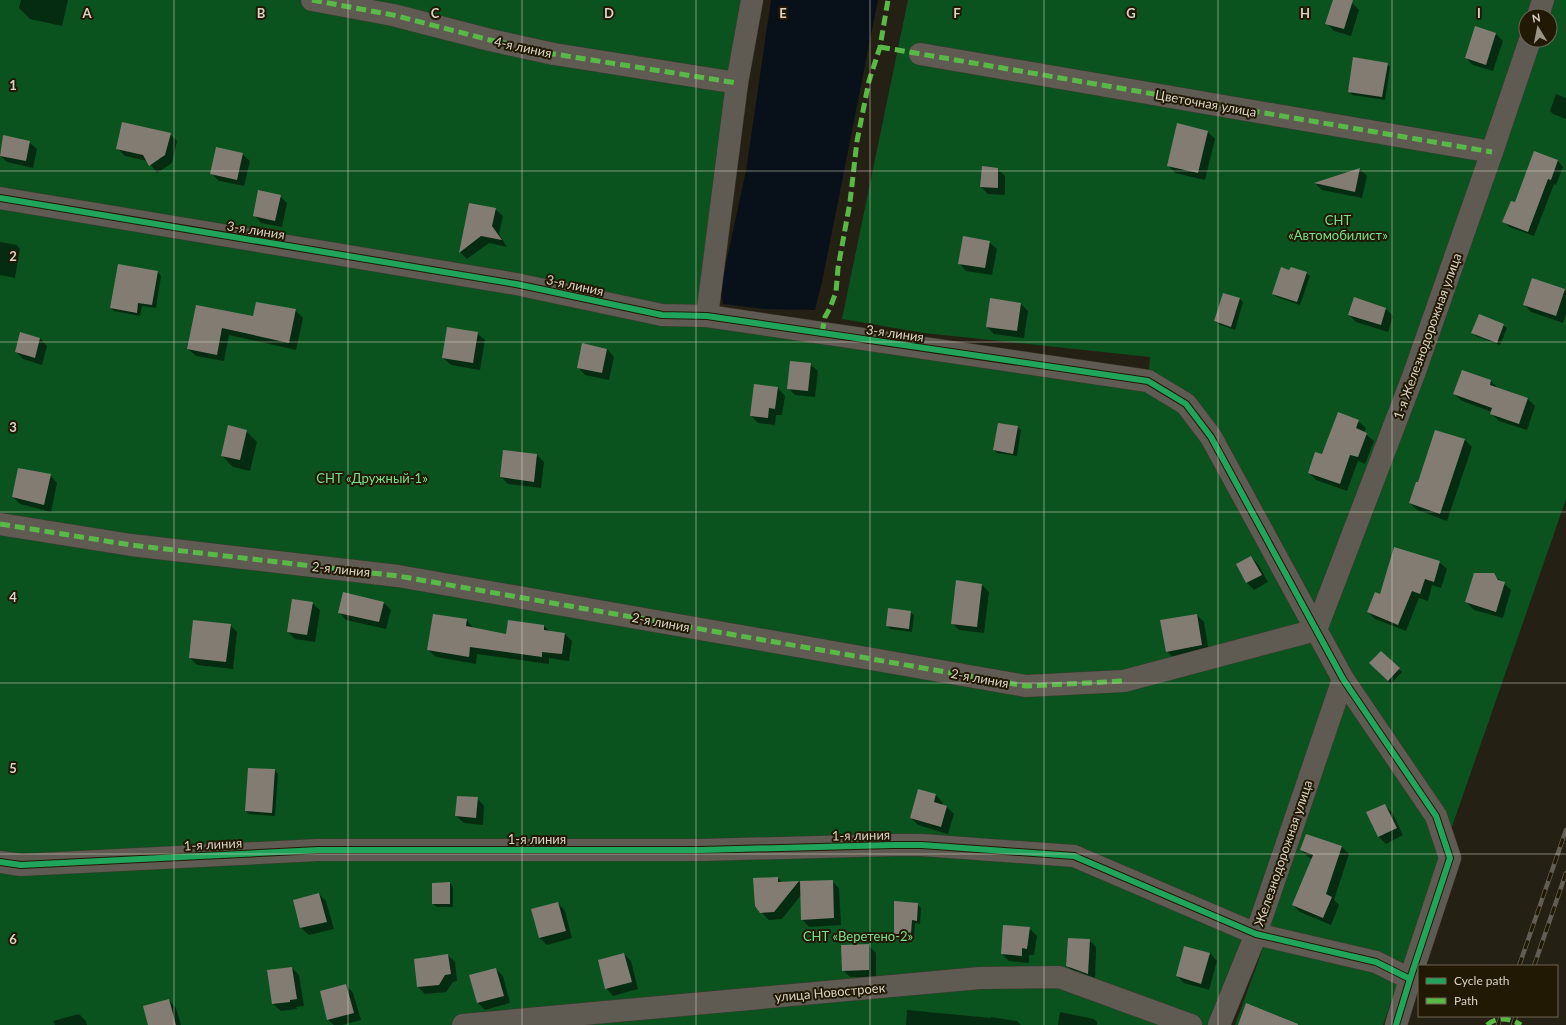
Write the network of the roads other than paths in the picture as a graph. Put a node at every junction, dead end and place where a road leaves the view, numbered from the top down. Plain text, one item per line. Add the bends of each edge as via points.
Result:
1 (312, 0) edge
2 (752, 0) edge
3 (1527, 48) edge
4 (920, 54) dead end
5 (737, 83) junction
6 (1492, 152) junction
7 (0, 198) edge
8 (707, 316) junction
9 (0, 524) edge
10 (1316, 630) junction
11 (1343, 679) junction
12 (0, 862) edge
13 (1256, 934) junction
14 (1410, 979) junction
15 (462, 1025) edge
16 (1191, 1025) edge
17 (1219, 1025) edge
18 (1396, 1025) edge

1 - 5 street, 4-я линия via 393,15 554,54
2 - 5 street
3 - 6 street, 1-я Железнодорожная улица
4 - 6 street, Цветочная улица
5 - 8 street
6 - 10 street, 1-я Железнодорожная улица via 1414,374
7 - 8 street, 3-я линия via 516,284 662,315
8 - 10 street, 3-я линия via 1148,381 1186,404 1211,437
9 - 10 street, 2-я линия via 131,545 398,576 1026,686 1124,681
10 - 11 street
11 - 13 street, Железнодорожная улица
11 - 14 street via 1436,816 1450,858
12 - 13 street, 1-я линия via 21,865 318,850 701,850 893,845 1074,856
13 - 14 street, 1-я линия via 1376,962
13 - 17 street, Железнодорожная улица
14 - 18 street
15 - 16 street, улица Новостроек via 980,978 1059,977

